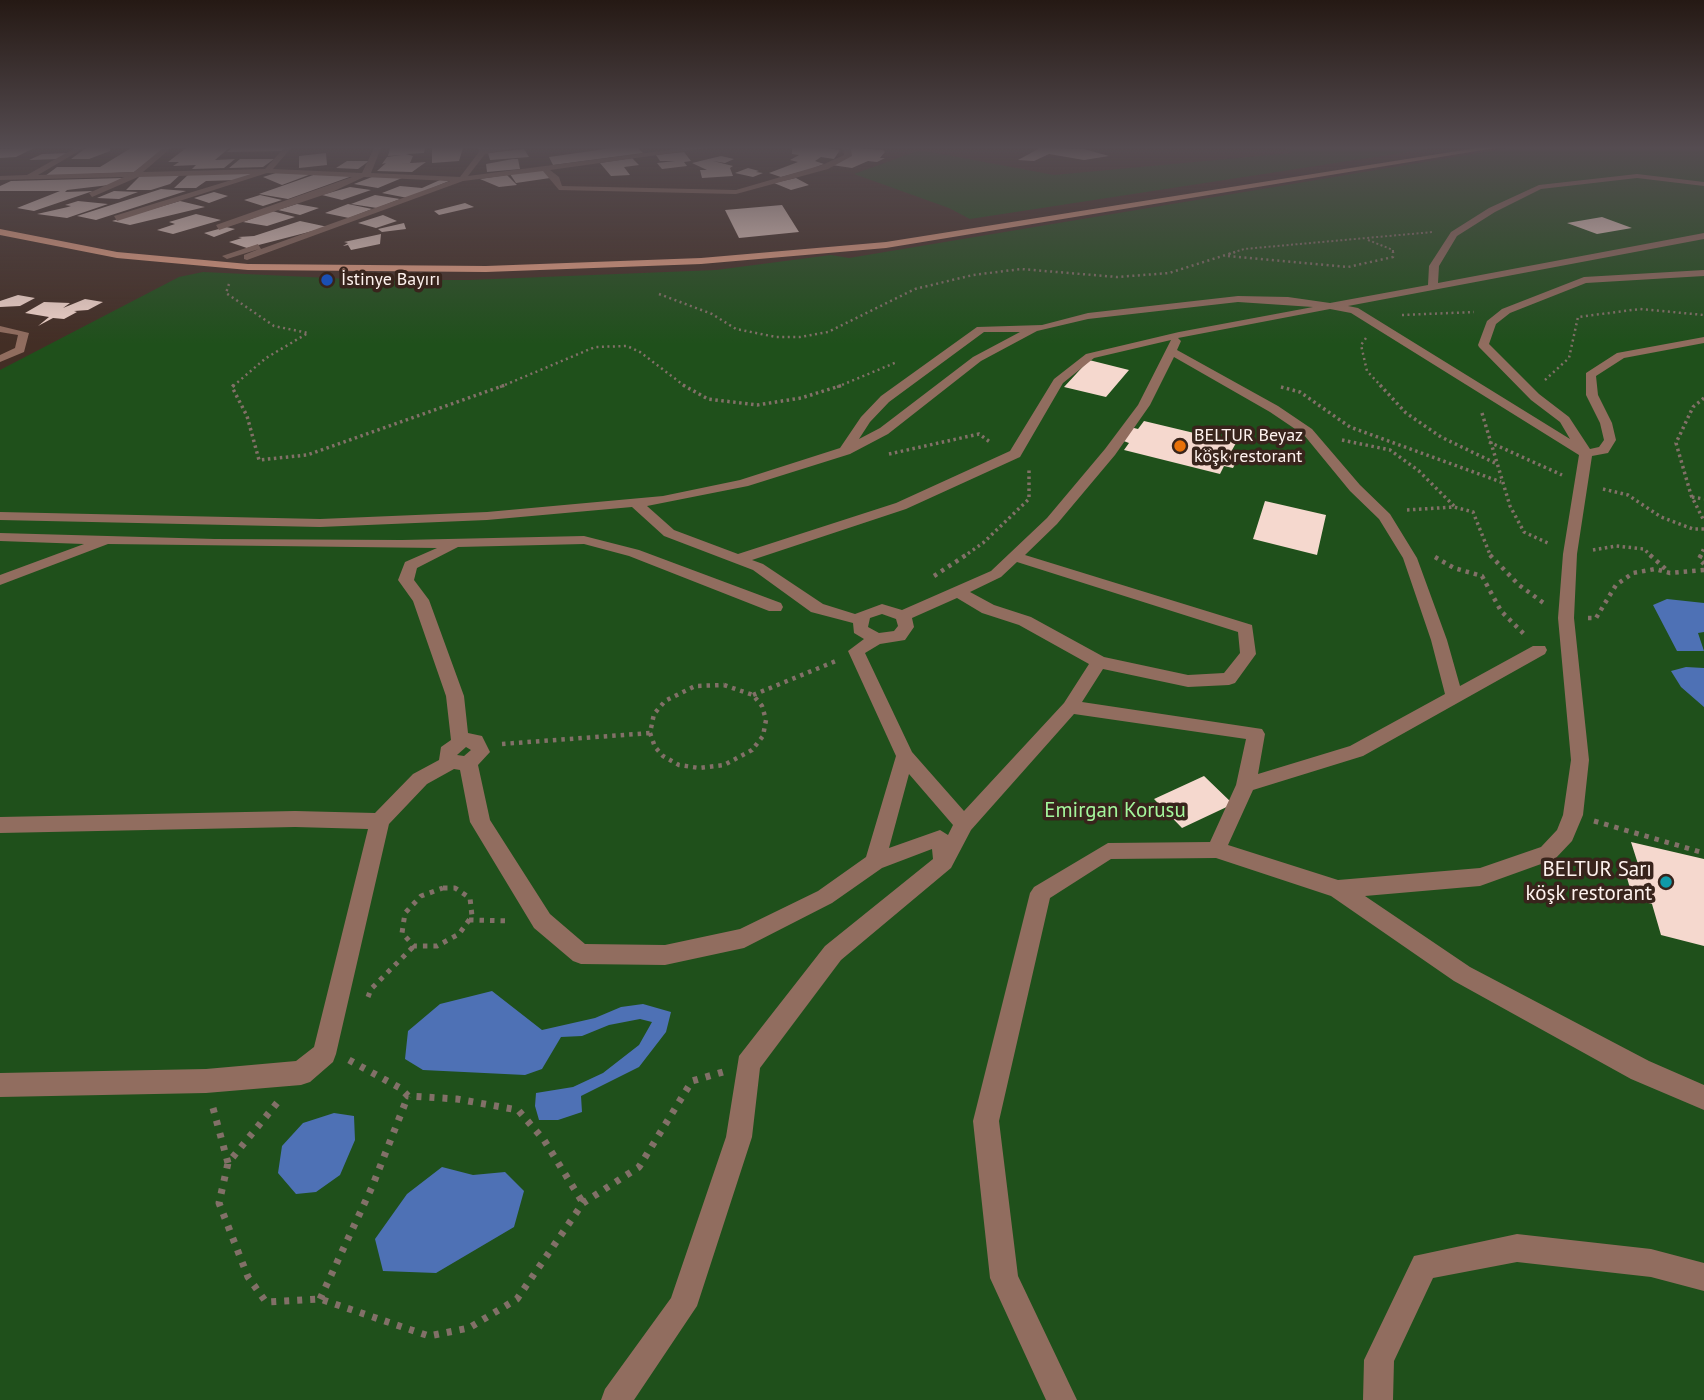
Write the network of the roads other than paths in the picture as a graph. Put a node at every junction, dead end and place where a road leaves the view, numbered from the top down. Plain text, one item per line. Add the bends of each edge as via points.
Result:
1 (132, 213) edge
2 (260, 213) edge
3 (366, 213) edge
4 (1053, 213) edge
5 (1084, 213) edge
6 (1487, 213) edge
7 (117, 218) dead end
8 (0, 222) edge
9 (219, 227) dead end
10 (0, 232) edge
11 (1704, 236) edge
12 (282, 243) junction
13 (227, 256) junction
14 (247, 262) junction
15 (210, 265) junction
16 (1704, 273) edge
17 (1433, 288) junction
18 (1333, 306) junction
19 (1042, 328) junction
20 (0, 329) edge
21 (1179, 335) junction
22 (1704, 340) edge
23 (1665, 345) junction
24 (1171, 351) junction
25 (1704, 354) edge
26 (0, 359) edge
27 (845, 451) junction
28 (1586, 454) junction
29 (635, 502) junction
30 (0, 516) edge
31 (150, 519) junction
32 (0, 537) edge
33 (112, 538) junction
34 (460, 543) junction
35 (1017, 557) junction
36 (739, 559) junction
37 (0, 580) edge
38 (959, 592) junction
39 (775, 607) dead end
40 (903, 616) junction
41 (859, 620) junction
42 (876, 639) junction
43 (1539, 650) dead end
44 (1099, 662) junction
45 (1454, 697) junction
46 (1070, 707) junction
47 (905, 756) junction
48 (466, 757) junction
49 (1246, 785) junction
50 (380, 821) junction
51 (964, 824) junction
52 (0, 825) edge
53 (1216, 850) junction
54 (875, 862) junction
55 (944, 862) junction
56 (1338, 889) junction
57 (0, 1085) edge
58 (1704, 1098) edge
59 (1704, 1277) edge
60 (616, 1400) edge
61 (1062, 1400) edge
62 (1378, 1400) edge

1 - 7 street
2 - 9 street
3 - 12 street
4 - 14 main road via 814,246 666,257
5 - 14 main road via 811,253 601,267 410,270
6 - 17 street via 1454,234 1434,266
8 - 13 main road via 111,243
10 - 15 main road via 117,255
11 - 17 street
12 - 13 street
12 - 14 street
13 - 14 main road
13 - 15 main road
14 - 15 main road
16 - 28 street via 1584,280 1506,311 1491,323 1483,345 1565,420
17 - 18 street
18 - 19 street via 1238,299 1088,316
18 - 21 street
18 - 28 street via 1354,310
19 - 27 street via 1012,338 976,359 884,431
19 - 27 street via 981,329 884,399
20 - 26 street via 24,333 20,350
21 - 24 street
21 - 36 street via 1083,358 1058,381 1015,454 901,506
22 - 23 street
23 - 25 street
23 - 28 street via 1621,355 1590,375 1592,395 1610,440 1603,450
24 - 35 street via 1144,405 1110,452
24 - 45 street via 1308,432 1385,517 1410,558
27 - 29 street via 743,483
28 - 56 street via 1570,551 1566,618 1580,760 1573,816 1565,835 1548,853 1480,877
29 - 31 street via 487,516 320,523
29 - 36 street via 669,533
30 - 31 street
31 - 33 street
32 - 33 street
33 - 34 street via 215,543
33 - 37 street
34 - 39 street via 584,540 634,553
34 - 48 street via 410,565 406,580 421,600 455,696 460,742 448,752
35 - 38 street via 996,575
35 - 44 street via 1246,629 1248,654 1229,679 1188,681
36 - 41 street via 817,608
38 - 40 street
38 - 44 street via 988,609 1025,621
40 - 41 street via 874,610
40 - 42 street via 904,632 891,639
41 - 42 street via 860,629
42 - 47 street via 856,651
43 - 45 street
44 - 46 street
45 - 49 street via 1356,751
46 - 49 street via 1256,734
46 - 51 street
47 - 51 street
47 - 54 street
48 - 50 street via 420,779
48 - 54 street via 480,822 542,921 581,954 665,955 744,938 825,897
49 - 53 street
50 - 52 street
50 - 57 street via 324,1054 301,1073 206,1081
51 - 55 street
53 - 56 street
53 - 61 street via 1108,851 1041,892 986,1121 1004,1278
54 - 55 street via 940,838
55 - 60 street via 833,953 748,1064 739,1137 683,1306
56 - 58 street via 1462,974 1640,1070
59 - 62 street via 1651,1263 1517,1248 1424,1266 1379,1360

